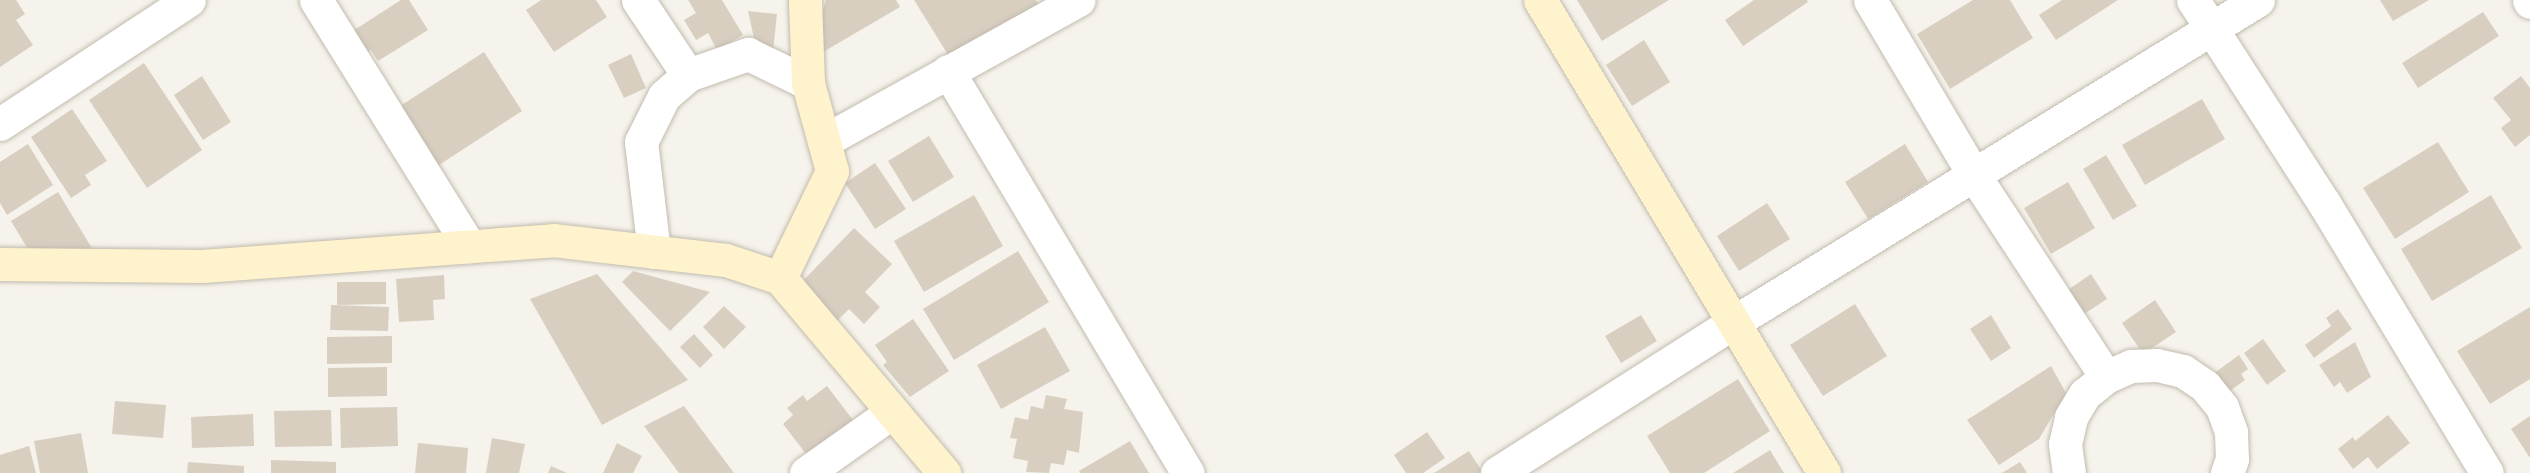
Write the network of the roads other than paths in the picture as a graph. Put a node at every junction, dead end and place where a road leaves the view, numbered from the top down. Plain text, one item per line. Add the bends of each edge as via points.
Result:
1 (189, 0) edge
2 (316, 0) edge
3 (638, 0) edge
4 (805, 0) edge
5 (1078, 0) edge
6 (1540, 0) edge
7 (1870, 0) edge
8 (2193, 0) edge
9 (2258, 0) edge
10 (2211, 29) junction
11 (947, 72) junction
12 (688, 75) junction
13 (808, 83) junction
14 (0, 124) edge
15 (824, 141) junction
16 (1974, 175) junction
17 (469, 246) junction
18 (654, 252) junction
19 (0, 264) edge
20 (780, 278) junction
21 (1734, 322) junction
22 (2106, 377) junction
23 (892, 412) junction
24 (1505, 471) edge
25 (806, 473) edge
26 (944, 473) edge
27 (1188, 473) edge
28 (1824, 473) edge
29 (2069, 473) edge
30 (2227, 473) edge
31 (2487, 473) edge

1 - 14 street
2 - 17 street
3 - 12 street
4 - 13 street
5 - 11 street
6 - 21 street
7 - 16 street
8 - 10 street
9 - 10 street
10 - 16 street
10 - 31 street via 2324,203
11 - 15 street
11 - 27 street
12 - 13 street via 748,54
12 - 18 street via 664,96 641,142
13 - 15 street
15 - 20 street via 832,171
16 - 21 street
16 - 22 street
17 - 18 street via 553,240
17 - 19 street via 202,266
18 - 20 street via 726,260
20 - 23 street
21 - 24 street
21 - 28 street
22 - 29 street via 2085,394 2071,417 2065,444
22 - 30 street via 2131,366 2157,365 2183,371 2205,386 2222,407 2231,432 2232,459
23 - 25 street
23 - 26 street

